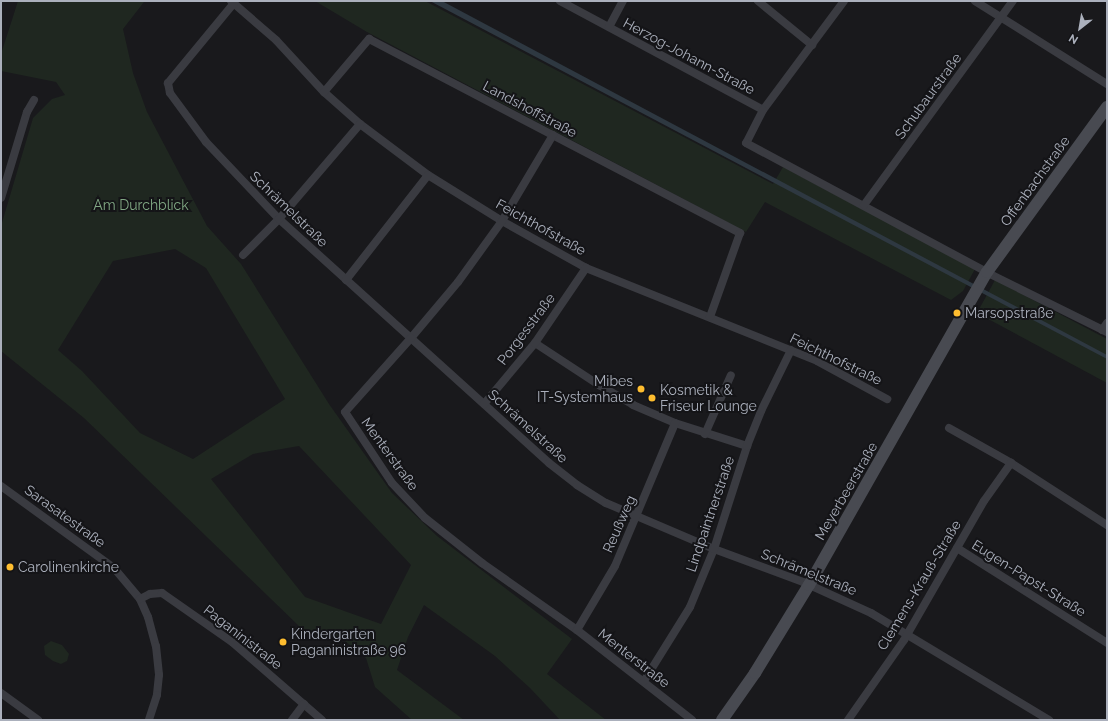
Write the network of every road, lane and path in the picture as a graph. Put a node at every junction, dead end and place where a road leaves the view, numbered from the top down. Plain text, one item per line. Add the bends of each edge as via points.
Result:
1 (560, 1) edge
2 (623, 1) edge
3 (758, 1) edge
4 (844, 1) edge
5 (975, 1) edge
6 (1014, 1) edge
7 (232, 2) edge
8 (1001, 18) junction
9 (608, 27) junction
10 (812, 45) junction
11 (1107, 84) edge
12 (324, 92) junction
13 (34, 100) dead end
14 (1107, 107) edge
15 (763, 110) junction
16 (360, 124) junction
17 (553, 135) junction
18 (428, 175) junction
19 (1, 198) edge
20 (864, 205) junction
21 (279, 219) junction
22 (502, 221) junction
23 (243, 255) dead end
24 (586, 268) junction
25 (985, 277) junction
26 (346, 280) junction
27 (710, 317) junction
28 (1105, 328) edge
29 (411, 338) junction
30 (535, 342) junction
31 (791, 350) junction
32 (731, 376) dead end
33 (887, 399) dead end
34 (484, 404) junction
35 (675, 423) junction
36 (949, 428) dead end
37 (705, 434) junction
38 (747, 446) junction
39 (1011, 463) junction
40 (1, 486) edge
41 (637, 517) junction
42 (1107, 525) edge
43 (957, 548) junction
44 (714, 549) junction
45 (810, 585) junction
46 (140, 599) junction
47 (577, 630) junction
48 (907, 633) junction
49 (1107, 643) edge
50 (644, 681) junction
51 (1, 693) edge
52 (304, 704) junction
53 (850, 718) edge
54 (38, 720) edge
55 (149, 720) edge
56 (292, 720) edge
57 (322, 720) edge
58 (692, 720) edge
59 (722, 720) edge
60 (860, 720) edge
61 (1049, 720) edge

1 - 9 street, Herzog-Johann-Straße
2 - 9 street
3 - 10 street
4 - 10 street
5 - 8 street
6 - 8 street, Schubaurstraße
7 - 12 street, Feichthofstraße via 276,40
7 - 21 street, Schrämelstraße via 168,83 170,93 206,142
8 - 11 street
8 - 20 street, Schubaurstraße
9 - 15 street, Herzog-Johann-Straße
10 - 15 street
12 - 16 street, Feichthofstraße
12 - 17 street, Landshoffstraße via 368,39
13 - 19 street via 27,112
14 - 25 street, Offenbachstraße
15 - 20 street via 746,143
16 - 18 street, Feichthofstraße
16 - 21 street
17 - 22 street, Menterstraße
17 - 27 street, Landshoffstraße via 740,233
18 - 22 street, Feichthofstraße
18 - 26 street
20 - 25 street
21 - 23 street
21 - 26 street, Schrämelstraße
22 - 24 street, Feichthofstraße
22 - 29 street, Menterstraße via 458,282
24 - 27 street, Feichthofstraße
24 - 30 street, Porgesstraße
25 - 28 street
25 - 45 street, Meyerbeerstraße
26 - 29 street, Schrämelstraße
27 - 31 street, Feichthofstraße
29 - 34 street, Schrämelstraße
29 - 47 street, Menterstraße via 345,412 392,483 425,518 482,563
30 - 34 street, Porgesstraße
30 - 35 street via 633,405
31 - 33 street, Feichthofstraße via 817,361
31 - 38 street, Lindpaintnerstraße
32 - 37 street
34 - 41 street, Schrämelstraße via 577,485 606,503
35 - 37 street
35 - 41 street, Reußweg
36 - 39 street
37 - 38 street
38 - 44 street, Lindpaintnerstraße
39 - 42 street
39 - 43 street, Clemens-Krauß-Straße via 984,501
40 - 46 street, Sarasatestraße via 114,568
41 - 44 street, Schrämelstraße
41 - 47 street, Reußweg via 615,566
43 - 48 street, Clemens-Krauß-Straße
43 - 49 street, Eugen-Papst-Straße
44 - 45 street, Schrämelstraße
44 - 50 street, Lindpaintnerstraße via 690,607
45 - 48 street, Schrämelstraße via 871,612
45 - 59 street, Meyerbeerstraße
46 - 52 street, Paganinistraße via 150,594 162,593 232,642
46 - 55 street, Sarasatestraße via 148,616 156,646 159,675 157,695
47 - 50 street, Menterstraße
48 - 53 street, Clemens-Krauß-Straße
48 - 61 street, Schrämelstraße
50 - 58 street, Menterstraße
51 - 54 street
52 - 56 street
52 - 57 street, Paganinistraße
53 - 60 street

